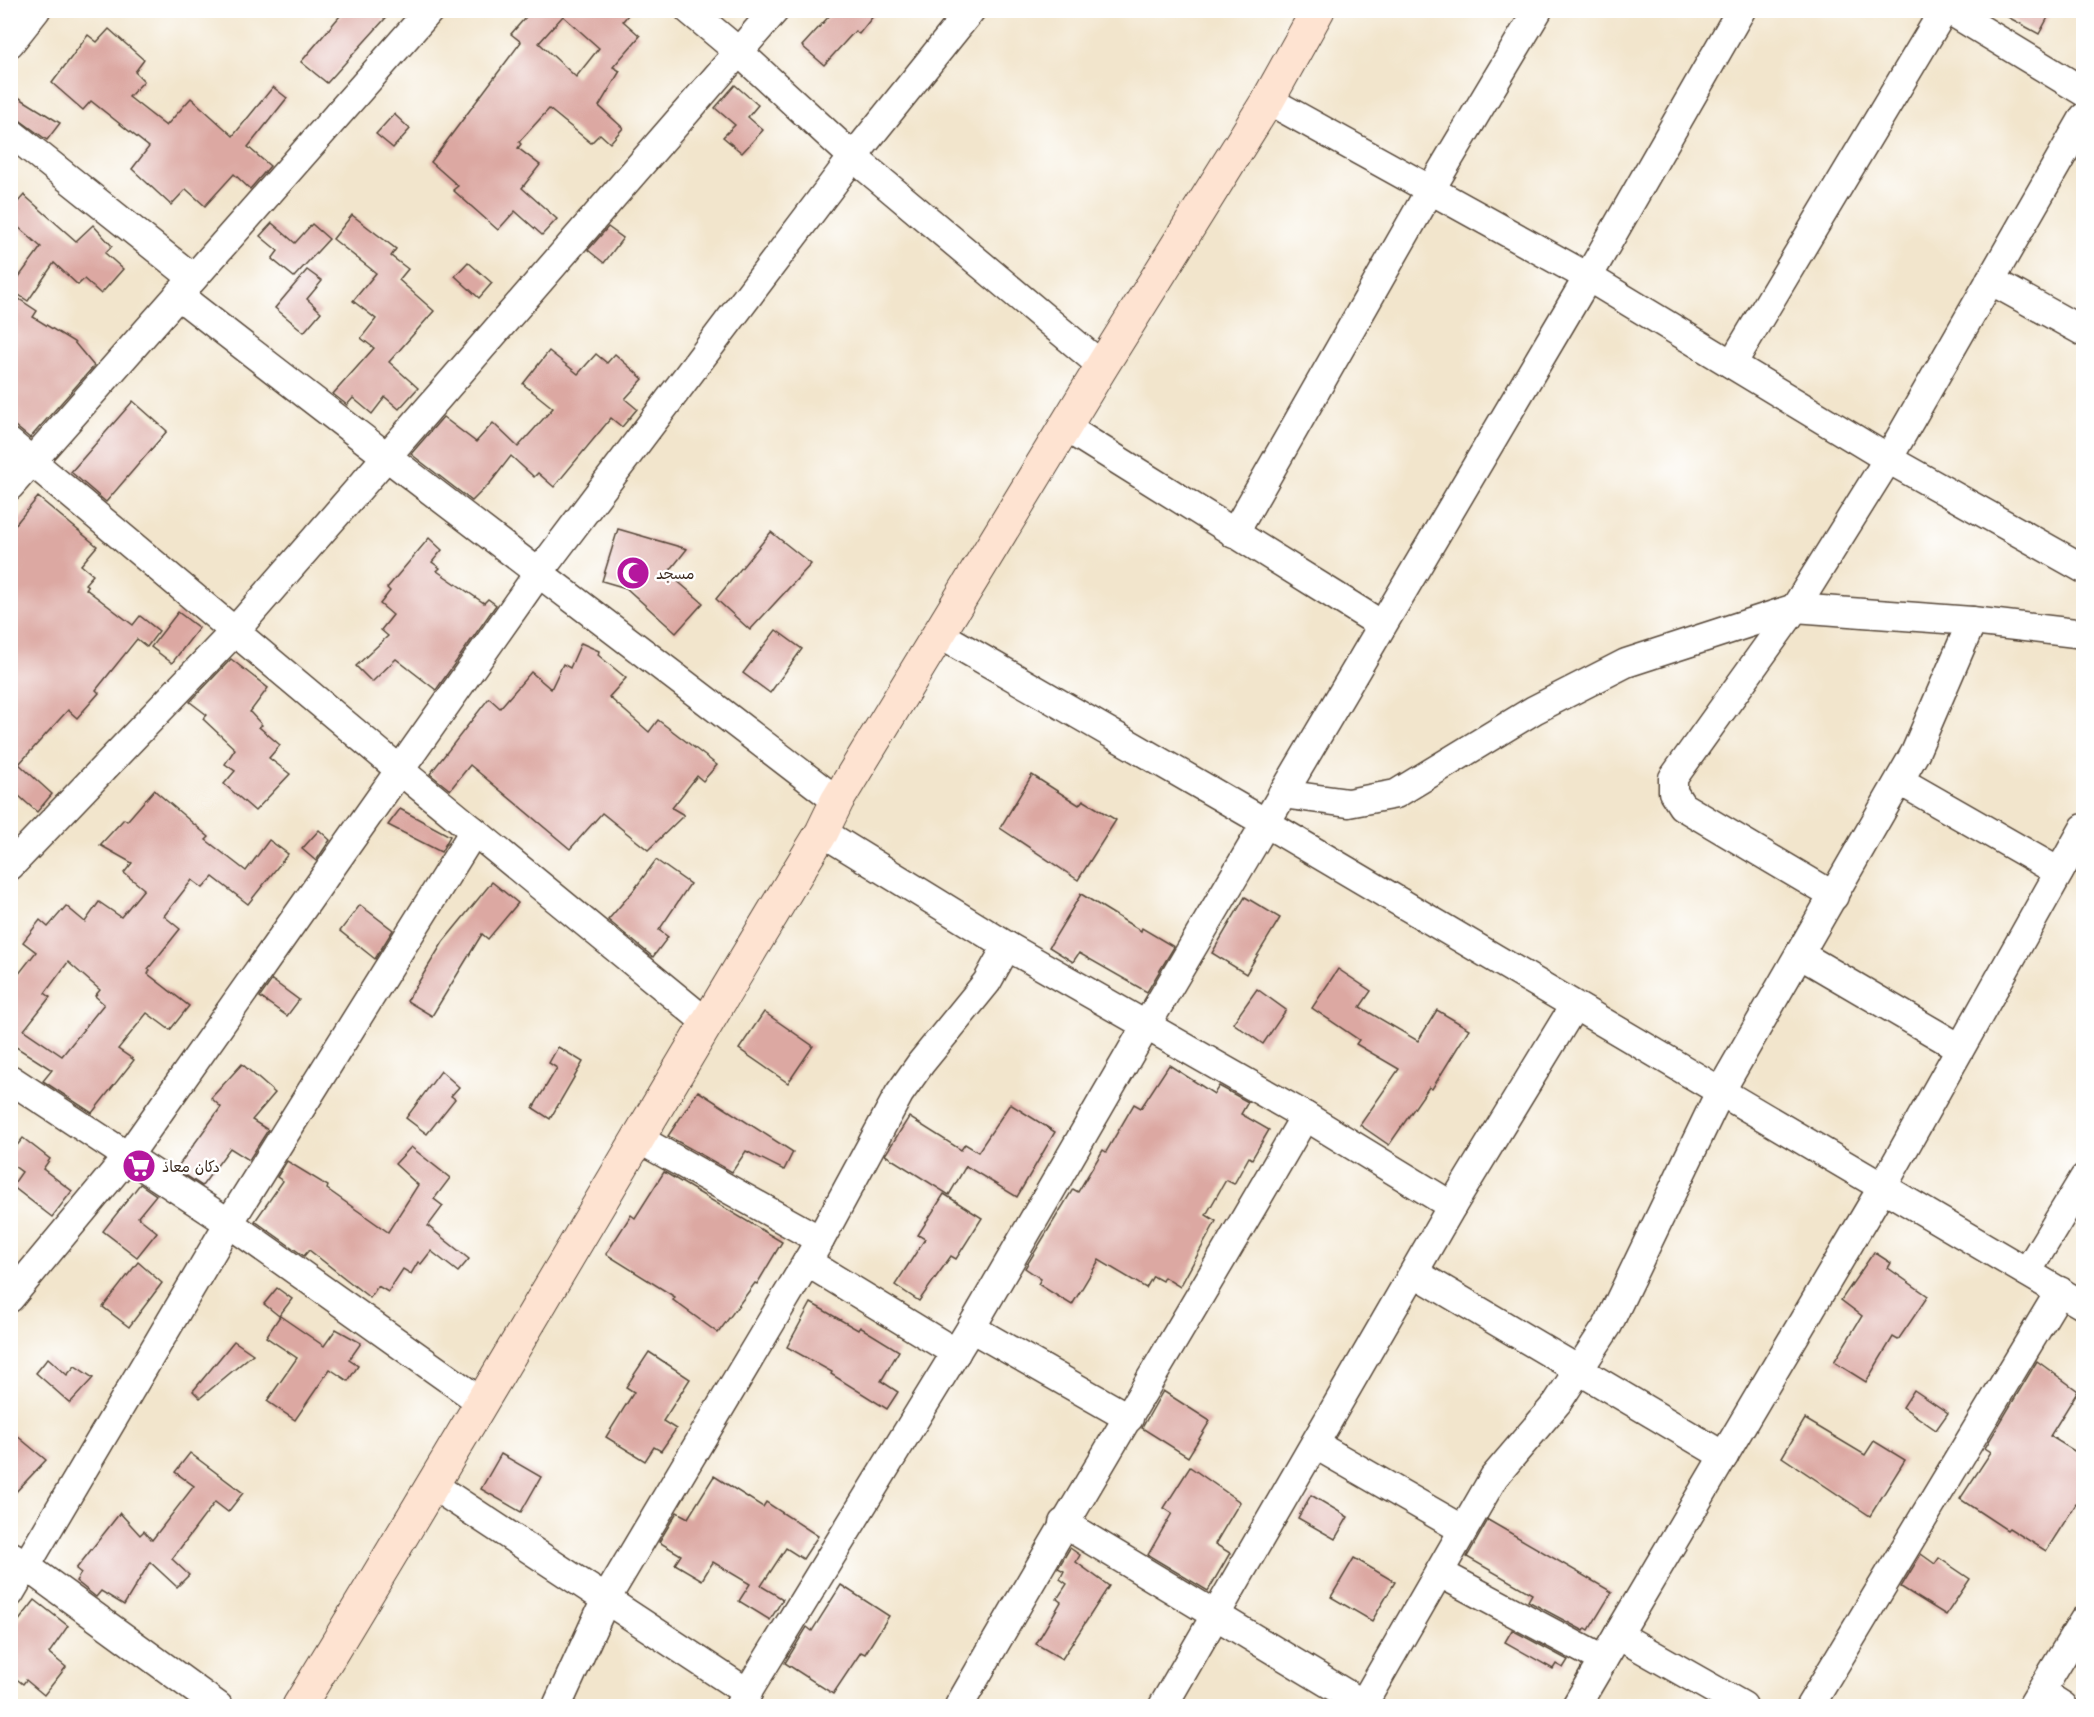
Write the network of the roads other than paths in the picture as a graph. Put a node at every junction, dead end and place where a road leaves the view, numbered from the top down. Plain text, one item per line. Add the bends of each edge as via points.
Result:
1 (36, 10) edge
2 (430, 10) edge
3 (689, 10) edge
4 (775, 10) edge
5 (971, 10) edge
6 (1318, 10) edge
7 (1538, 10) edge
8 (1741, 10) edge
9 (1944, 10) edge
10 (1949, 10) edge
11 (10, 43) edge
12 (739, 52) junction
13 (2084, 92) edge
14 (1268, 100) junction
15 (2084, 117) edge
16 (10, 132) edge
17 (853, 157) junction
18 (1430, 192) junction
19 (1588, 278) junction
20 (1990, 280) junction
21 (186, 287) junction
22 (2084, 332) edge
23 (1732, 364) junction
24 (1102, 366) junction
25 (1065, 427) junction
26 (10, 443) edge
27 (386, 458) junction
28 (1887, 459) junction
29 (32, 462) junction
30 (10, 486) edge
31 (1234, 534) junction
32 (2084, 569) edge
33 (540, 571) junction
34 (1795, 608) junction
35 (1972, 621) junction
36 (1382, 625) junction
37 (235, 631) junction
38 (2051, 632) junction
39 (939, 634) junction
40 (2084, 634) edge
41 (2084, 655) edge
42 (401, 771) junction
43 (1900, 782) junction
44 (1282, 794) junction
45 (837, 801) junction
46 (1266, 823) junction
47 (2084, 828) edge
48 (474, 831) junction
49 (822, 832) junction
50 (10, 866) edge
51 (2059, 872) junction
52 (1834, 896) junction
53 (1007, 946) junction
54 (1801, 955) junction
55 (1574, 1006) junction
56 (706, 1022) junction
57 (1146, 1026) junction
58 (1960, 1048) junction
59 (10, 1079) edge
60 (1720, 1092) junction
61 (1305, 1116) junction
62 (637, 1138) junction
63 (128, 1155) junction
64 (2084, 1178) edge
65 (1882, 1188) junction
66 (1452, 1206) junction
67 (229, 1223) junction
68 (813, 1251) junction
69 (2027, 1272) junction
70 (1415, 1273) junction
71 (10, 1298) edge
72 (2072, 1298) edge
73 (971, 1328) junction
74 (956, 1353) junction
75 (1581, 1370) junction
76 (481, 1402) junction
77 (1129, 1418) junction
78 (1316, 1445) junction
79 (1724, 1455) junction
80 (434, 1486) junction
81 (1063, 1523) junction
82 (1462, 1529) junction
83 (18, 1561) edge
84 (1440, 1573) junction
85 (10, 1593) edge
86 (606, 1599) junction
87 (1218, 1616) junction
88 (2084, 1620) edge
89 (1618, 1635) junction
90 (1603, 1660) junction
91 (743, 1700) edge
92 (2045, 1702) edge
93 (1363, 1705) edge
94 (218, 1707) edge
95 (299, 1707) edge
96 (556, 1707) edge
97 (959, 1707) edge
98 (1163, 1707) edge
99 (1576, 1707) edge
100 (1743, 1707) edge
101 (1810, 1707) edge

1 - 11 street
2 - 21 street
3 - 12 street
4 - 12 street
5 - 17 street
6 - 14 street
7 - 18 street
8 - 19 street
9 - 23 street
10 - 13 street
12 - 17 street
12 - 27 street
14 - 18 street
14 - 24 street
15 - 20 street
16 - 21 street
17 - 24 street
17 - 33 street
18 - 19 street
18 - 31 street
19 - 23 street
19 - 36 street
20 - 22 street
20 - 28 street
21 - 27 street
21 - 29 street
23 - 28 street
24 - 25 street
25 - 31 street
25 - 39 street
26 - 29 street
27 - 33 street
27 - 37 street
28 - 32 street
28 - 34 street
29 - 30 street
29 - 37 street
31 - 36 street
33 - 42 street
33 - 45 street
34 - 35 street
34 - 44 street via 1626,663 1534,710 1396,794 1348,803
34 - 52 street via 1673,778 1672,792 1683,806
35 - 38 street
35 - 43 street
36 - 44 street
37 - 42 street
37 - 50 street
38 - 40 street
38 - 41 street
39 - 45 street
39 - 46 street
42 - 48 street
42 - 63 street
43 - 51 street
43 - 52 street
44 - 46 street
45 - 49 street
46 - 55 street
46 - 57 street
47 - 51 street
48 - 56 street
48 - 67 street
49 - 53 street
49 - 56 street
51 - 58 street
52 - 54 street
53 - 57 street
53 - 68 street via 987,982 899,1094
54 - 58 street
54 - 60 street
55 - 60 street
55 - 66 street
56 - 62 street
57 - 61 street
57 - 73 street
58 - 65 street
59 - 63 street
60 - 65 street
60 - 75 street via 1624,1294
61 - 66 street
61 - 77 street
62 - 68 street
62 - 76 street
63 - 67 street
63 - 71 street
64 - 69 street
65 - 69 street
65 - 79 street
66 - 70 street
67 - 76 street
67 - 83 street
68 - 74 street
68 - 86 street
69 - 72 street
70 - 75 street
70 - 78 street
72 - 101 street
73 - 74 street
73 - 77 street
74 - 91 street
75 - 79 street
75 - 82 street via 1500,1469
76 - 80 street
77 - 81 street
78 - 82 street
78 - 87 street
79 - 89 street
80 - 86 street
80 - 95 street
81 - 87 street
81 - 97 street
82 - 84 street
83 - 85 street
83 - 94 street
84 - 90 street
84 - 93 street
86 - 91 street
86 - 96 street
87 - 93 street
87 - 98 street
88 - 92 street
89 - 90 street
89 - 100 street
90 - 99 street

